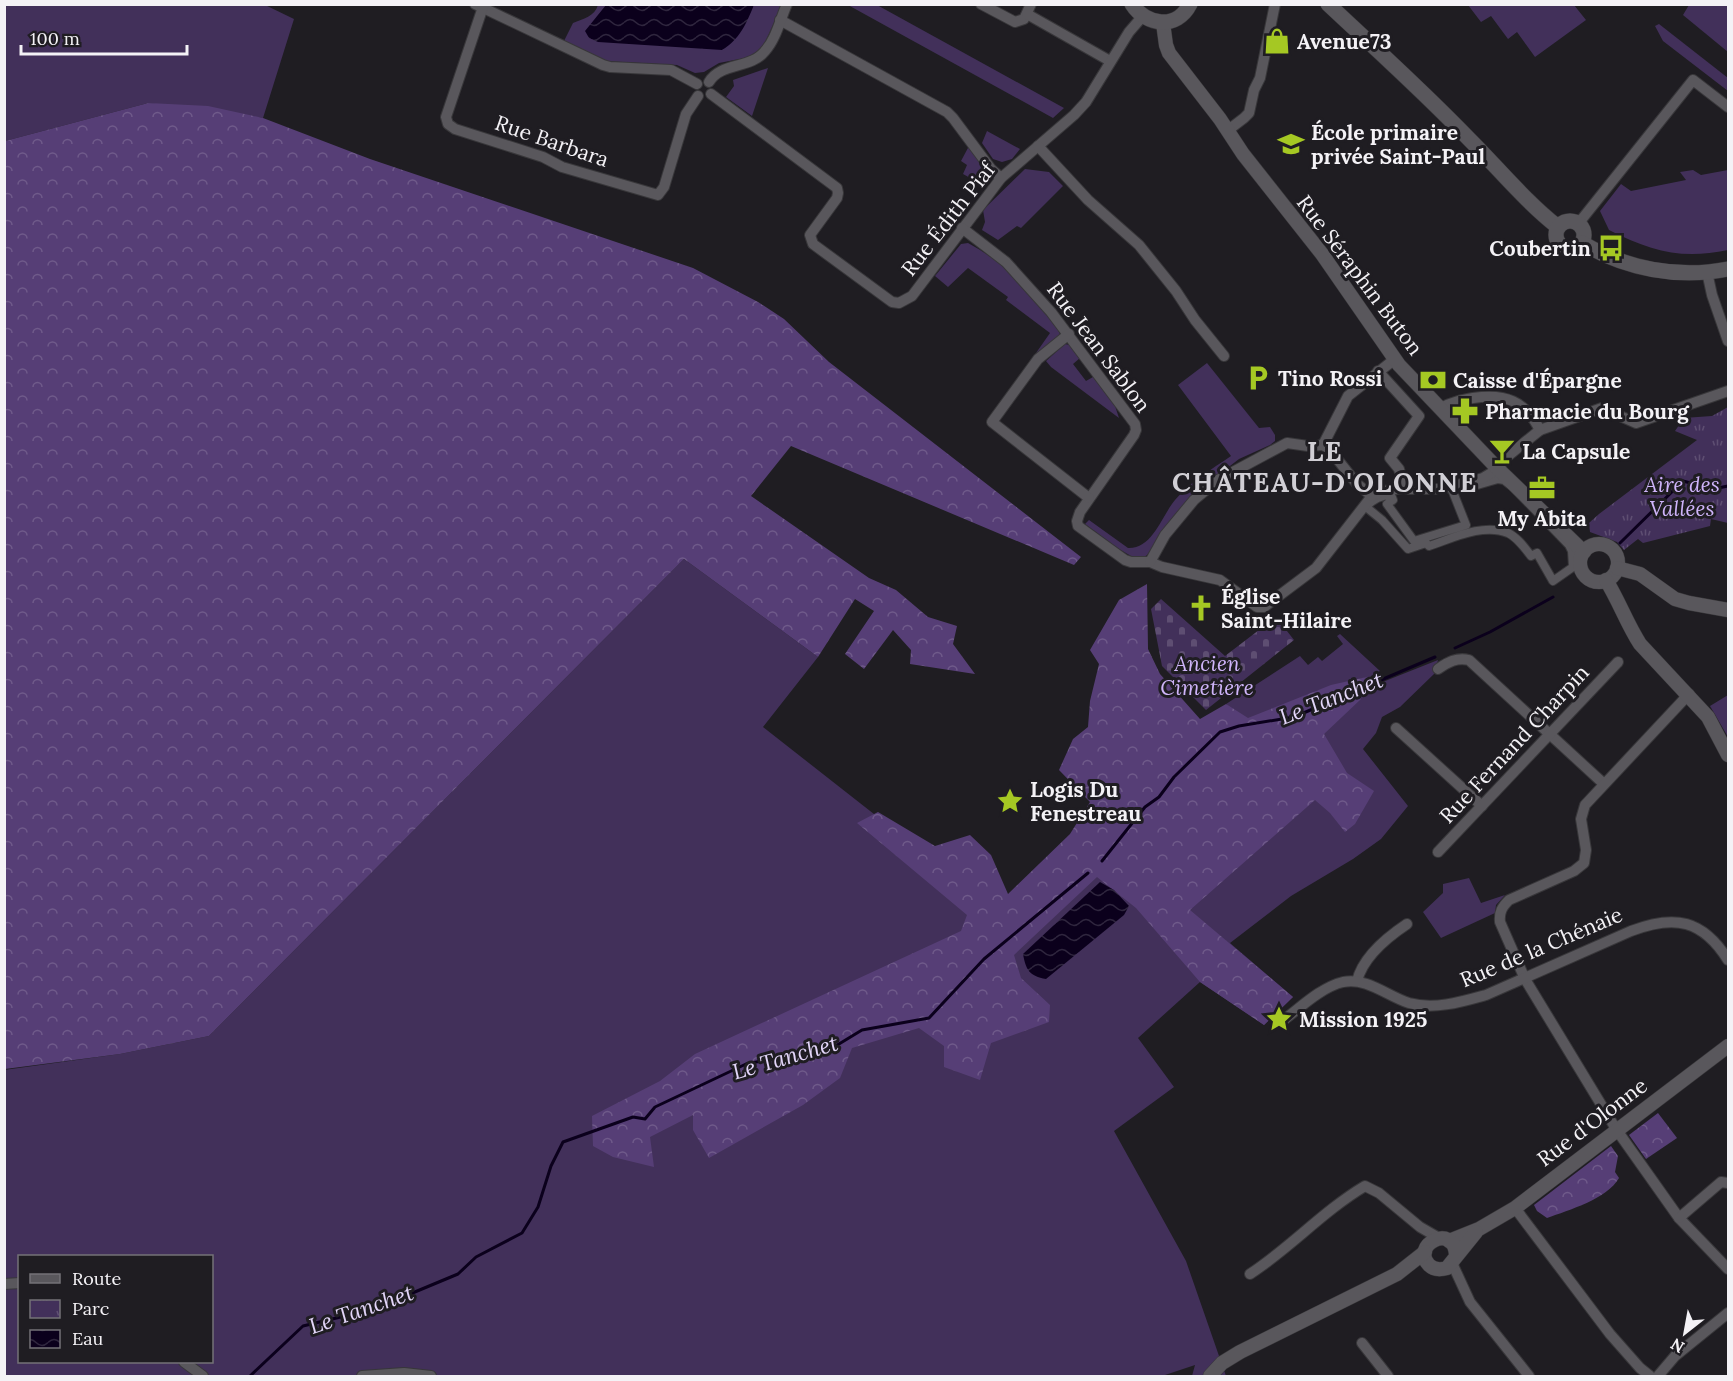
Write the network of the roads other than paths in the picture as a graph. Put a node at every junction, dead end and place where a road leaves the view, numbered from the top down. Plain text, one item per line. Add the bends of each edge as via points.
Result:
1 (787, 4) edge
2 (981, 4) edge
3 (1190, 4) edge
4 (1275, 4) edge
5 (1328, 4) edge
6 (1341, 4) edge
7 (480, 6) edge
8 (1029, 9) edge
9 (1137, 11) edge
10 (780, 20) junction
11 (1163, 23) junction
12 (1388, 59) junction
13 (1110, 62) junction
14 (709, 82) junction
15 (697, 84) junction
16 (711, 94) junction
17 (698, 96) junction
18 (1728, 107) edge
19 (1227, 130) junction
20 (1038, 146) junction
21 (1001, 178) junction
22 (1578, 224) junction
23 (1558, 227) junction
24 (962, 228) junction
25 (1582, 243) junction
26 (1728, 269) edge
27 (1707, 272) junction
28 (1069, 334) junction
29 (1728, 336) edge
30 (1224, 356) dead end
31 (1395, 359) junction
32 (1378, 371) junction
33 (1728, 391) edge
34 (1441, 408) junction
35 (1540, 430) junction
36 (1323, 444) junction
37 (1498, 469) junction
38 (1404, 489) junction
39 (1372, 496) junction
40 (1089, 498) junction
41 (1584, 552) junction
42 (1150, 562) junction
43 (1573, 567) joint
44 (1617, 568) junction
45 (1606, 580) junction
46 (1728, 610) edge
47 (1618, 662) dead end
48 (1438, 669) dead end
49 (1689, 694) junction
50 (1396, 729) dead end
51 (1551, 733) junction
52 (1728, 755) edge
53 (1604, 784) junction
54 (1482, 806) junction
55 (1438, 852) dead end
56 (1407, 924) dead end
57 (1728, 960) edge
58 (1525, 979) junction
59 (1357, 981) junction
60 (1285, 1019) dead end
61 (1728, 1046) edge
62 (1616, 1130) junction
63 (1728, 1183) edge
64 (1515, 1208) junction
65 (1679, 1218) junction
66 (1479, 1229) junction
67 (1435, 1244) junction
68 (1445, 1264) junction
69 (1728, 1269) edge
70 (1250, 1274) dead end
71 (1397, 1274) junction
72 (1728, 1313) edge
73 (1362, 1343) dead end
74 (185, 1363) edge
75 (202, 1377) edge
76 (362, 1377) edge
77 (431, 1377) edge
78 (1210, 1377) edge
79 (1388, 1377) edge
80 (1529, 1377) edge
81 (1650, 1377) edge
82 (1659, 1377) edge

1 - 10 street
2 - 8 street via 1015,22 1024,19
3 - 11 main road via 1181,16
4 - 19 street via 1249,113
5 - 12 main road
6 - 12 main road
7 - 15 street via 603,65 671,70
7 - 17 street, Rue Barbara via 446,117 455,129 658,195 664,187 686,114
8 - 13 street
9 - 11 main road
9 - 13 street, Rue Édith Piaf
10 - 14 street via 773,40 760,56 719,72
10 - 21 street via 947,112
11 - 19 street, Rue Séraphin Buton via 1169,53
12 - 23 main road
13 - 20 street, Rue Édith Piaf via 1086,102
14 - 15 street
14 - 16 street
15 - 17 street
16 - 17 street via 704,99
16 - 24 street, Rue Édith Piaf via 837,188 838,193 810,239 892,302 912,296
18 - 22 street via 1693,80
19 - 31 street, Rue Séraphin Buton via 1322,254
20 - 21 street, Rue Édith Piaf
20 - 30 street via 1088,200 1139,245
21 - 24 street, Rue Édith Piaf
22 - 23 main road via 1570,221
22 - 25 main road via 1583,231
23 - 25 main road via 1556,240 1561,247 1575,249
24 - 28 street, Rue Jean Sablon via 1006,262
25 - 27 main road via 1647,269
26 - 27 main road
27 - 29 street
28 - 40 street, Rue Jean Sablon via 1136,430
28 - 40 street via 1038,359 992,422
31 - 32 street
31 - 34 street, Rue Séraphin Buton
32 - 36 street via 1348,396
32 - 38 street via 1419,417 1390,458 1399,469
33 - 35 street via 1643,422 1629,421 1602,408
34 - 35 street via 1476,398 1506,398 1524,408
34 - 37 street, Rue Séraphin Buton
35 - 37 street via 1504,459
36 - 39 street
36 - 42 street via 1287,443 1218,480 1194,500 1165,535
37 - 38 street via 1483,478 1442,489
37 - 41 street, Rue Séraphin Buton
38 - 39 street
39 - 42 street via 1316,568 1264,607 1257,607 1220,580
40 - 42 street, Rue Jean Sablon via 1078,516 1078,526 1125,560
41 - 44 street via 1594,545 1607,546 1616,555
41 - 45 street via 1580,563 1584,575 1594,582
43 - 43 street via 1571,548 1504,480 1489,480 1453,492 1466,525 1414,541 1387,504 1393,500 1391,495 1366,507 1408,549 1467,533 1496,530 1510,533 1531,556 1537,553 1553,581
44 - 45 street
44 - 46 street via 1636,571 1675,599
45 - 49 street via 1640,644
47 - 51 street, Rue Fernand Charpin
48 - 51 street via 1458,659 1469,660
49 - 52 street via 1708,717
49 - 53 street
50 - 54 street
51 - 53 street
51 - 54 street, Rue Fernand Charpin
53 - 58 street via 1582,811 1584,862 1574,872 1509,900 1500,912 1500,922
54 - 55 street, Rue Fernand Charpin
56 - 59 street via 1366,960
57 - 58 street, Rue de la Chénaie via 1718,944 1695,926 1665,921 1631,931
58 - 59 street, Rue de la Chénaie via 1486,995 1432,1006 1407,1002
58 - 62 street
59 - 60 street via 1336,984
61 - 62 street, Rue d'Olonne
62 - 64 street, Rue d'Olonne
62 - 65 street
63 - 65 street via 1721,1182
64 - 66 street, Rue d'Olonne
64 - 81 street via 1610,1334
65 - 69 street
66 - 67 street, Rue d'Olonne
66 - 68 street, Rue d'Olonne
67 - 68 street via 1425,1260
67 - 68 street via 1455,1247
67 - 70 street via 1379,1192 1365,1186
67 - 71 street, Rue d'Olonne
68 - 71 street, Rue d'Olonne
68 - 80 street via 1485,1323
71 - 78 street, Rue d'Olonne via 1240,1352 1222,1363
72 - 82 street via 1675,1356
73 - 79 street
74 - 75 street
76 - 77 street via 404,1373

